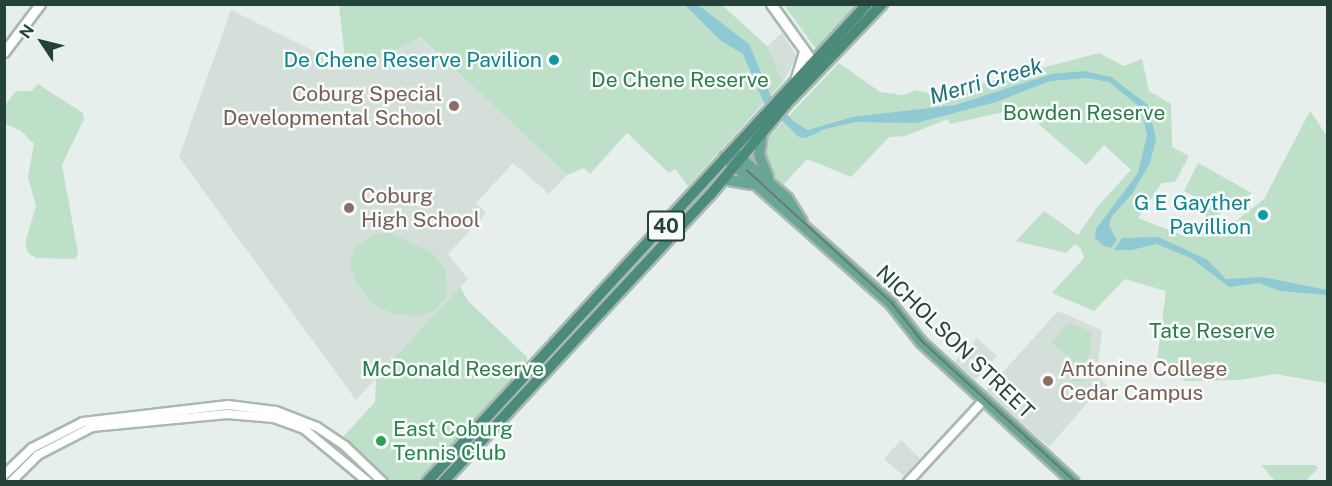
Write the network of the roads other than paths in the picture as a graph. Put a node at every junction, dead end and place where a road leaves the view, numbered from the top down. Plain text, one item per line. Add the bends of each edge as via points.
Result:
1 (40, 4) edge
2 (771, 4) edge
3 (867, 4) edge
4 (882, 4) edge
5 (4, 52) edge
6 (804, 52) junction
7 (816, 66) junction
8 (794, 82) junction
9 (782, 102) junction
10 (762, 125) junction
11 (732, 158) junction
12 (723, 179) junction
13 (770, 183) junction
14 (755, 185) junction
15 (700, 187) junction
16 (710, 195) junction
17 (809, 232) junction
18 (984, 400) junction
19 (275, 415) junction
20 (19, 466) junction
21 (4, 475) edge
22 (11, 482) edge
23 (368, 482) edge
24 (383, 482) edge
25 (427, 482) edge
26 (443, 482) edge
27 (908, 482) edge
28 (1074, 482) edge

1 - 5 main road
2 - 6 main road
3 - 7 highway, 40
4 - 7 highway, 40
6 - 7 main road
6 - 8 main road
7 - 8 highway, 40
7 - 9 highway, 40
8 - 9 highway, 40
9 - 10 highway, 40
10 - 11 highway, 40
10 - 13 main road via 759,155
11 - 12 highway, 40
11 - 13 main road, NICHOLSON STREET
11 - 14 main road, NICHOLSON STREET
11 - 15 highway, 40
12 - 14 main road
12 - 16 highway, 40
13 - 17 main road, NICHOLSON STREET via 790,202
14 - 17 main road, NICHOLSON STREET
15 - 16 highway
15 - 25 highway, 40
16 - 26 highway, 40
17 - 18 main road, NICHOLSON STREET via 891,304 921,342
18 - 27 street
18 - 28 main road, NICHOLSON STREET
19 - 20 street via 252,410 80,426
19 - 23 street via 314,435
19 - 24 street via 324,431
20 - 21 street
20 - 22 street

